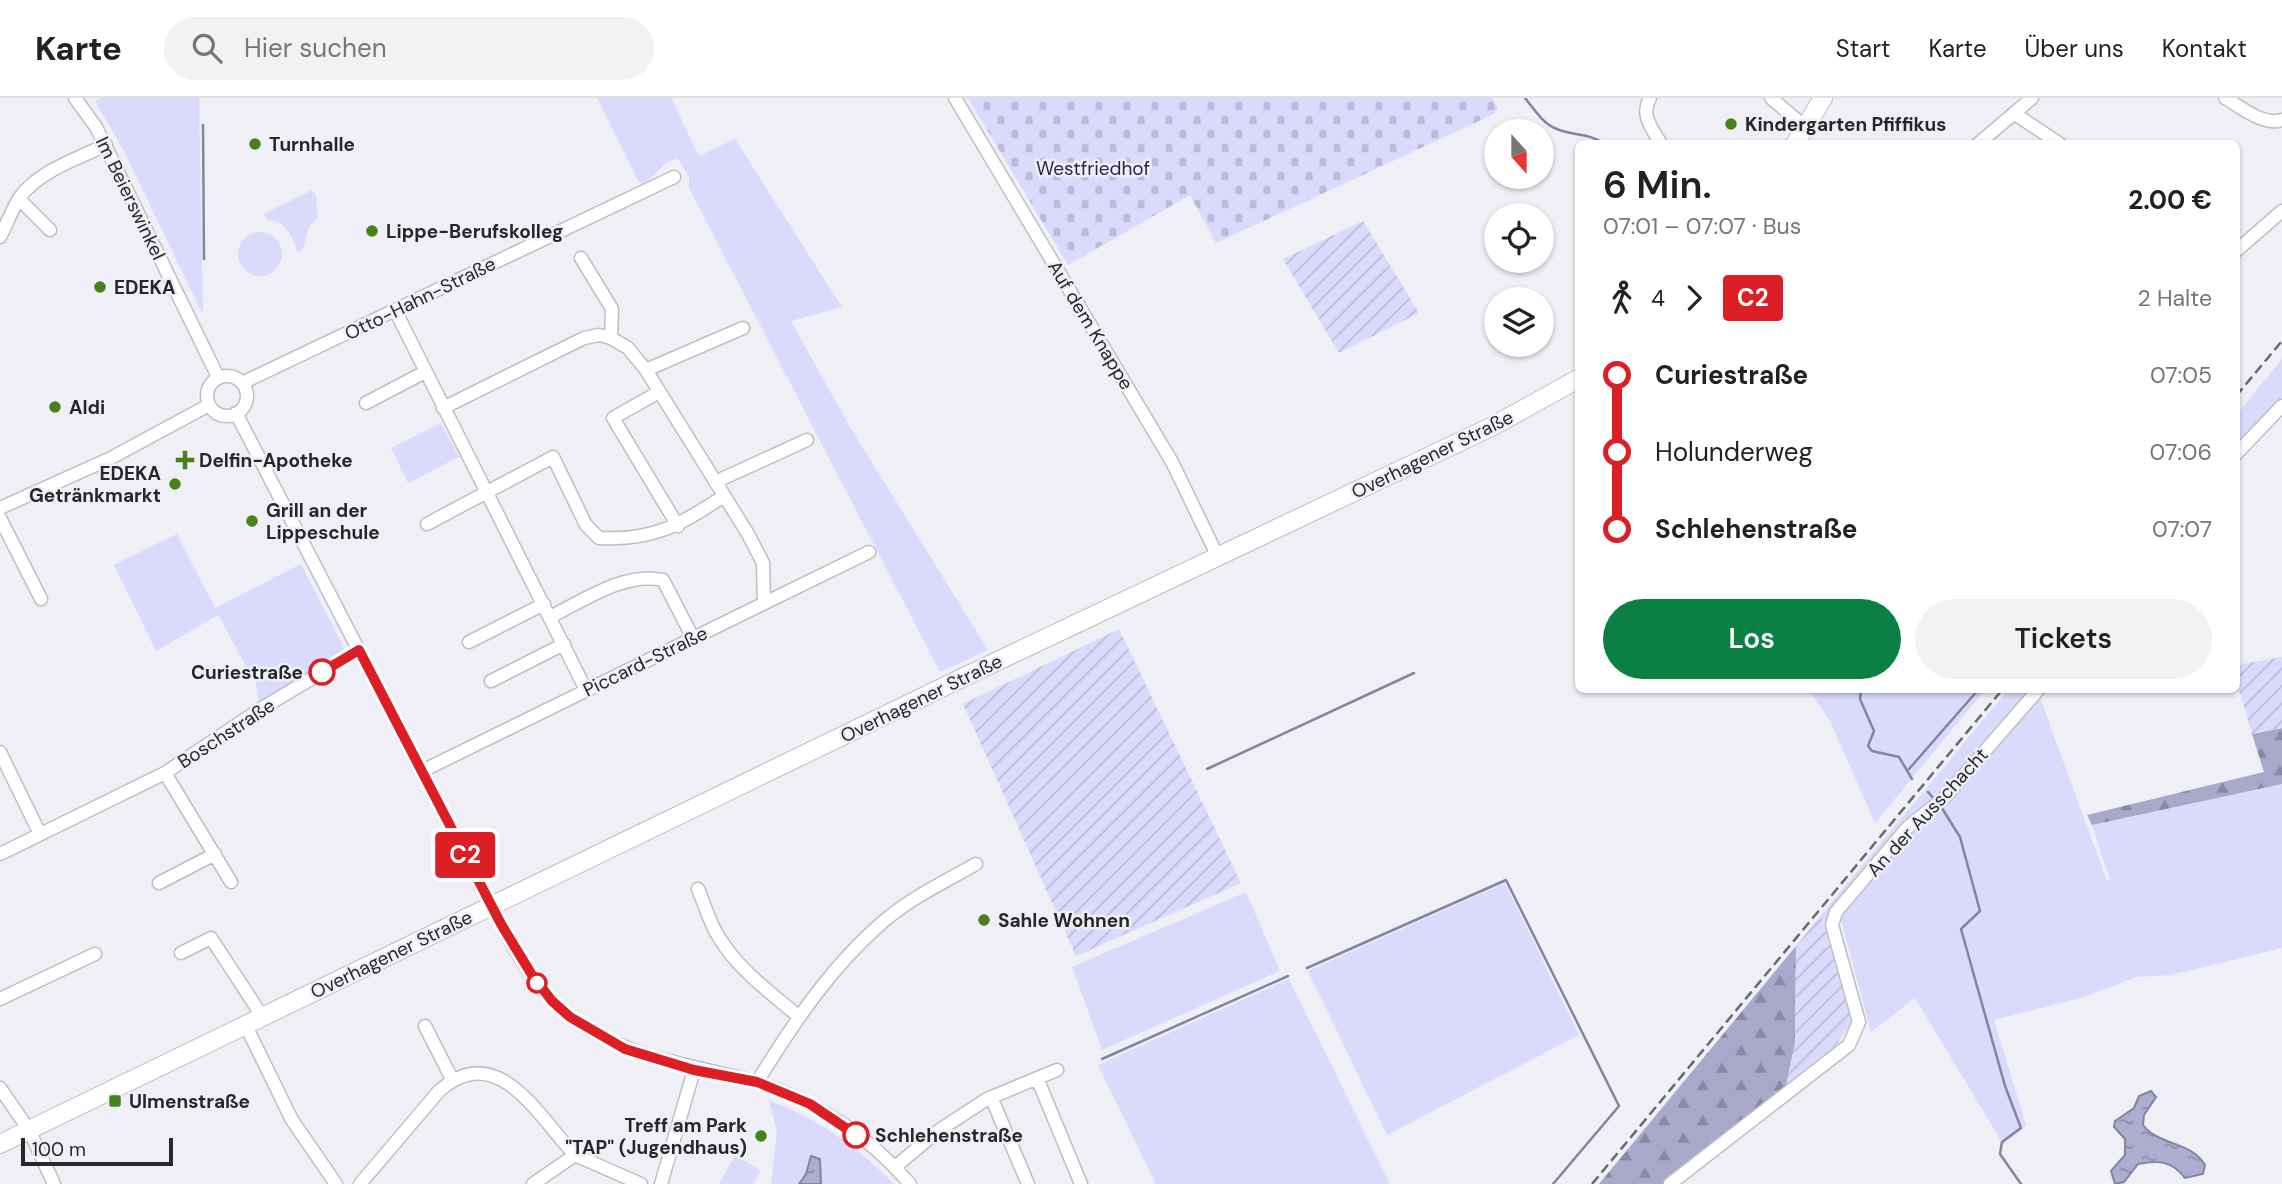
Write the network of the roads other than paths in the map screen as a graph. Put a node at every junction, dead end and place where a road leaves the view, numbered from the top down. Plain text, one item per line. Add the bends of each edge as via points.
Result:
1 (75, 98) edge
2 (955, 98) edge
3 (1650, 98) edge
4 (1771, 98) edge
5 (1823, 98) edge
6 (2032, 98) edge
7 (2225, 98) edge
8 (2015, 114) junction
9 (2280, 124) edge
10 (1805, 127) junction
11 (1659, 140) edge
12 (1797, 140) edge
13 (1983, 140) edge
14 (2054, 140) edge
15 (106, 145) junction
16 (674, 177) dead end
17 (19, 199) junction
18 (2282, 211) edge
19 (50, 230) dead end
20 (0, 237) edge
21 (2240, 248) edge
22 (581, 258) dead end
23 (395, 310) junction
24 (743, 328) dead end
25 (611, 338) junction
26 (646, 370) junction
27 (425, 372) junction
28 (218, 377) junction
29 (1575, 381) edge
30 (242, 383) junction
31 (659, 392) junction
32 (366, 403) dead end
33 (209, 405) junction
34 (2282, 406) edge
35 (443, 408) junction
36 (236, 413) junction
37 (807, 440) dead end
38 (2240, 450) edge
39 (715, 482) junction
40 (487, 494) junction
41 (724, 496) junction
42 (0, 508) edge
43 (0, 518) edge
44 (427, 524) dead end
45 (678, 526) junction
46 (869, 552) dead end
47 (1218, 557) junction
48 (41, 599) dead end
49 (764, 602) junction
50 (544, 604) junction
51 (550, 617) junction
52 (693, 638) junction
53 (469, 642) dead end
54 (564, 644) junction
55 (359, 650) junction
56 (491, 681) dead end
57 (586, 690) junction
58 (2035, 693) edge
59 (0, 752) edge
60 (422, 771) junction
61 (165, 773) junction
62 (40, 834) junction
63 (0, 854) edge
64 (215, 854) junction
65 (976, 864) dead end
66 (231, 881) dead end
67 (159, 883) dead end
68 (698, 889) dead end
69 (491, 906) junction
70 (181, 953) dead end
71 (95, 954) dead end
72 (0, 999) edge
73 (799, 1016) junction
74 (254, 1020) junction
75 (425, 1026) dead end
76 (694, 1070) junction
77 (1057, 1070) dead end
78 (1037, 1078) junction
79 (452, 1079) junction
80 (757, 1082) junction
81 (0, 1088) edge
82 (991, 1097) junction
83 (29, 1130) junction
84 (0, 1144) edge
85 (575, 1155) junction
86 (895, 1167) junction
87 (54, 1184) edge
88 (336, 1184) edge
89 (360, 1184) edge
90 (533, 1184) edge
91 (641, 1184) edge
92 (661, 1184) edge
93 (910, 1184) edge
94 (1028, 1184) edge
95 (1081, 1184) edge
96 (1670, 1184) edge

1 - 15 street, Im Beierswinkel
2 - 47 street, Auf dem Knappe via 1172,462
3 - 11 street via 1645,110
4 - 10 street
5 - 10 main road
6 - 8 street
7 - 9 street via 2257,117
8 - 13 street
8 - 14 street
10 - 12 main road
15 - 17 street via 44,176
15 - 28 street, Im Beierswinkel
16 - 23 street, Otto-Hahn-Straße
17 - 19 street
17 - 20 street
18 - 21 street
22 - 25 street via 612,309
23 - 27 street
23 - 30 street, Otto-Hahn-Straße
24 - 26 street
25 - 26 street via 628,348
25 - 35 street via 584,338
26 - 31 street
27 - 32 street
27 - 35 street
28 - 30 street via 233,376
28 - 33 street via 208,387
29 - 47 main road, Overhagener Straße via 1493,426
30 - 36 street via 246,400
31 - 39 street
31 - 45 street via 613,418
33 - 36 street via 224,415
33 - 42 street
34 - 38 street
35 - 40 street
36 - 55 street
37 - 39 street
39 - 41 street
40 - 44 street
40 - 45 street via 553,457 586,525 599,538 621,539
40 - 50 street
41 - 45 street
41 - 49 street via 763,563
43 - 48 street
46 - 49 street, Piccard-Straße
47 - 69 main road, Overhagener Straße
49 - 52 street, Piccard-Straße
50 - 51 street
50 - 53 street
51 - 52 street via 616,585 652,578 663,580
51 - 54 street
52 - 57 street, Piccard-Straße
54 - 56 street
54 - 57 street
55 - 60 street
55 - 61 street, Boschstraße
57 - 60 street, Piccard-Straße
58 - 96 street, An der Ausschacht via 1939,802 1907,828 1836,912 1832,925 1859,1022 1849,1045
59 - 62 street
60 - 69 street
61 - 62 street, Boschstraße
61 - 64 street, Boschstraße
62 - 63 street, Boschstraße
64 - 66 street, Boschstraße
64 - 67 street
65 - 73 street via 884,920
68 - 73 street via 729,952
69 - 74 main road, Overhagener Straße
69 - 76 street via 532,975 570,1017 625,1049
70 - 74 street via 211,938
71 - 72 street
73 - 80 street
74 - 83 main road, Overhagener Straße
74 - 88 street via 292,1120
75 - 79 street
76 - 80 street
76 - 92 street
77 - 78 street
78 - 82 street
78 - 95 street
79 - 85 street via 475,1073 495,1076 516,1088
79 - 89 street
80 - 86 street via 810,1104
81 - 83 street
82 - 86 street via 938,1131
82 - 94 street
83 - 84 main road, Overhagener Straße
83 - 87 street
85 - 90 street
85 - 91 street
86 - 93 street

